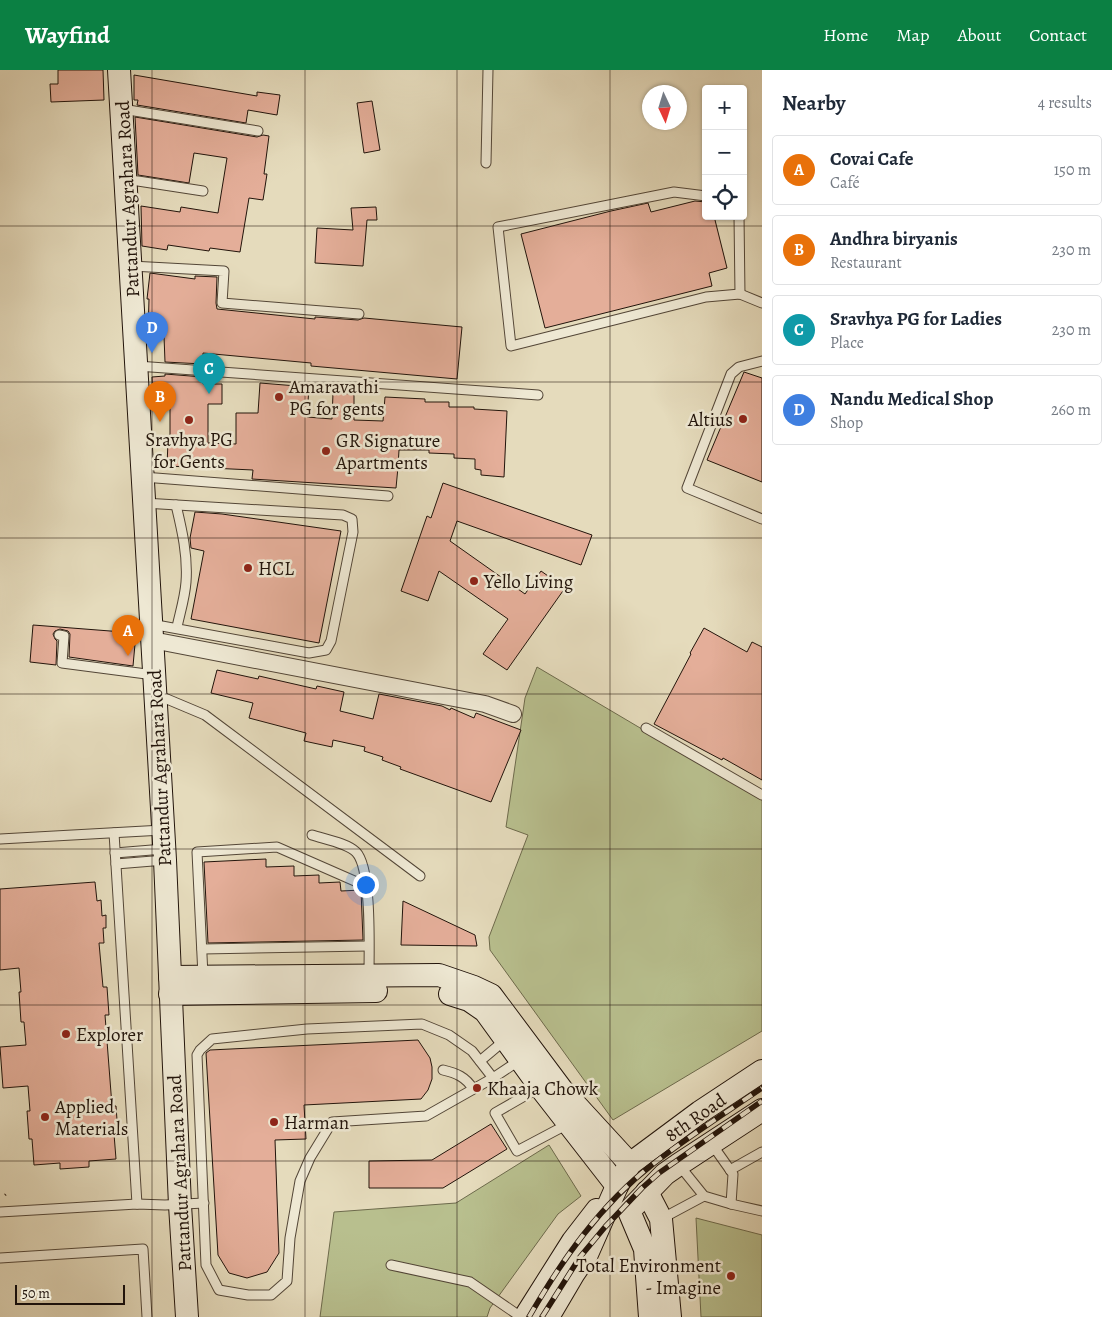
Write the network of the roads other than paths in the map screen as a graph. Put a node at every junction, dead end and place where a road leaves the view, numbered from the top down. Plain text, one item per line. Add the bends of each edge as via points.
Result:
1 (119, 70) edge
2 (488, 70) edge
3 (121, 109) junction
4 (258, 131) dead end
5 (486, 164) dead end
6 (126, 180) junction
7 (203, 191) dead end
8 (702, 196) edge
9 (739, 220) edge
10 (130, 266) junction
11 (740, 294) junction
12 (762, 303) edge
13 (359, 314) dead end
14 (762, 361) edge
15 (136, 366) junction
16 (538, 395) dead end
17 (143, 477) junction
18 (388, 496) dead end
19 (144, 503) junction
20 (176, 505) junction
21 (762, 519) edge
22 (177, 628) junction
23 (152, 632) junction
24 (59, 634) dead end
25 (155, 685) junction
26 (513, 714) dead end
27 (646, 728) dead end
28 (762, 795) edge
29 (114, 833) junction
30 (312, 836) dead end
31 (0, 839) edge
32 (164, 846) junction
33 (115, 853) junction
34 (116, 864) junction
35 (420, 876) dead end
36 (366, 886) junction
37 (368, 946) junction
38 (202, 949) junction
39 (204, 976) junction
40 (370, 983) junction
41 (170, 986) junction
42 (511, 1035) junction
43 (520, 1060) junction
44 (480, 1061) junction
45 (443, 1070) dead end
46 (762, 1071) edge
47 (493, 1078) junction
48 (540, 1087) junction
49 (473, 1089) junction
50 (762, 1110) edge
51 (568, 1124) junction
52 (711, 1143) junction
53 (762, 1152) edge
54 (630, 1164) junction
55 (678, 1165) junction
56 (730, 1170) junction
57 (616, 1186) junction
58 (647, 1192) junction
59 (704, 1196) junction
60 (204, 1203) junction
61 (137, 1204) junction
62 (180, 1204) junction
63 (731, 1204) junction
64 (762, 1211) edge
65 (0, 1212) edge
66 (661, 1220) junction
67 (0, 1258) edge
68 (391, 1265) dead end
69 (147, 1317) edge
70 (188, 1317) edge
71 (521, 1317) edge
72 (525, 1317) edge
73 (548, 1317) edge
74 (650, 1317) edge
75 (670, 1317) edge

1 - 3 street, Pattandur Agrahara Road
2 - 5 lane
3 - 4 lane
3 - 6 street, Pattandur Agrahara Road
6 - 7 lane
6 - 10 street, Pattandur Agrahara Road
8 - 11 lane via 674,192 498,227 511,346 706,297
9 - 11 lane
10 - 13 lane via 224,271 222,303
10 - 15 street, Pattandur Agrahara Road
11 - 12 lane
14 - 21 lane via 739,367 731,374 687,488
15 - 16 lane
15 - 17 street, Pattandur Agrahara Road
17 - 18 lane
17 - 19 street, Pattandur Agrahara Road
19 - 20 lane
19 - 23 street, Pattandur Agrahara Road
20 - 22 lane via 186,564 186,582
20 - 22 lane via 343,515 352,519 331,641 326,650 309,653
22 - 23 lane
23 - 25 street, Pattandur Agrahara Road
23 - 26 street via 485,704
24 - 25 lane via 64,636 62,663
25 - 32 street, Pattandur Agrahara Road
25 - 35 lane via 205,715
27 - 28 lane
29 - 31 lane
29 - 32 lane
29 - 33 lane
30 - 36 lane via 356,851 364,865
32 - 33 lane
32 - 34 lane
32 - 41 street, Pattandur Agrahara Road
33 - 34 lane
34 - 61 lane
36 - 37 lane
36 - 38 lane via 277,847 197,852
37 - 38 lane
37 - 40 lane
38 - 39 lane
39 - 40 street
39 - 41 street
40 - 41 street
40 - 42 street via 439,975 474,987 491,996
41 - 62 street, Pattandur Agrahara Road
42 - 43 street
42 - 44 lane
42 - 54 street
43 - 47 lane
43 - 48 street
44 - 47 lane
44 - 60 lane via 472,1051 449,1035 422,1024 307,1028 212,1039 197,1055
45 - 49 lane via 464,1078
46 - 54 street, 8th Road
47 - 49 lane
48 - 51 street
48 - 51 lane via 495,1113 517,1151
49 - 60 lane via 426,1116 332,1122 303,1172 290,1238 287,1281 271,1295 248,1296 219,1290 206,1265
50 - 52 street, 8th Road
51 - 57 street
52 - 55 street, 8th Road
52 - 56 lane
53 - 56 lane
54 - 57 street
55 - 58 street, 8th Road
55 - 59 lane
56 - 63 lane via 733,1174
57 - 72 street via 573,1241
57 - 73 street via 587,1254
58 - 66 street
58 - 74 street, 8th Road via 629,1211 645,1249
59 - 63 lane
59 - 66 lane
60 - 62 lane
61 - 62 lane
61 - 65 lane
62 - 70 street, Pattandur Agrahara Road
63 - 64 lane
66 - 75 street
67 - 69 lane via 143,1249
68 - 71 lane via 470,1282

